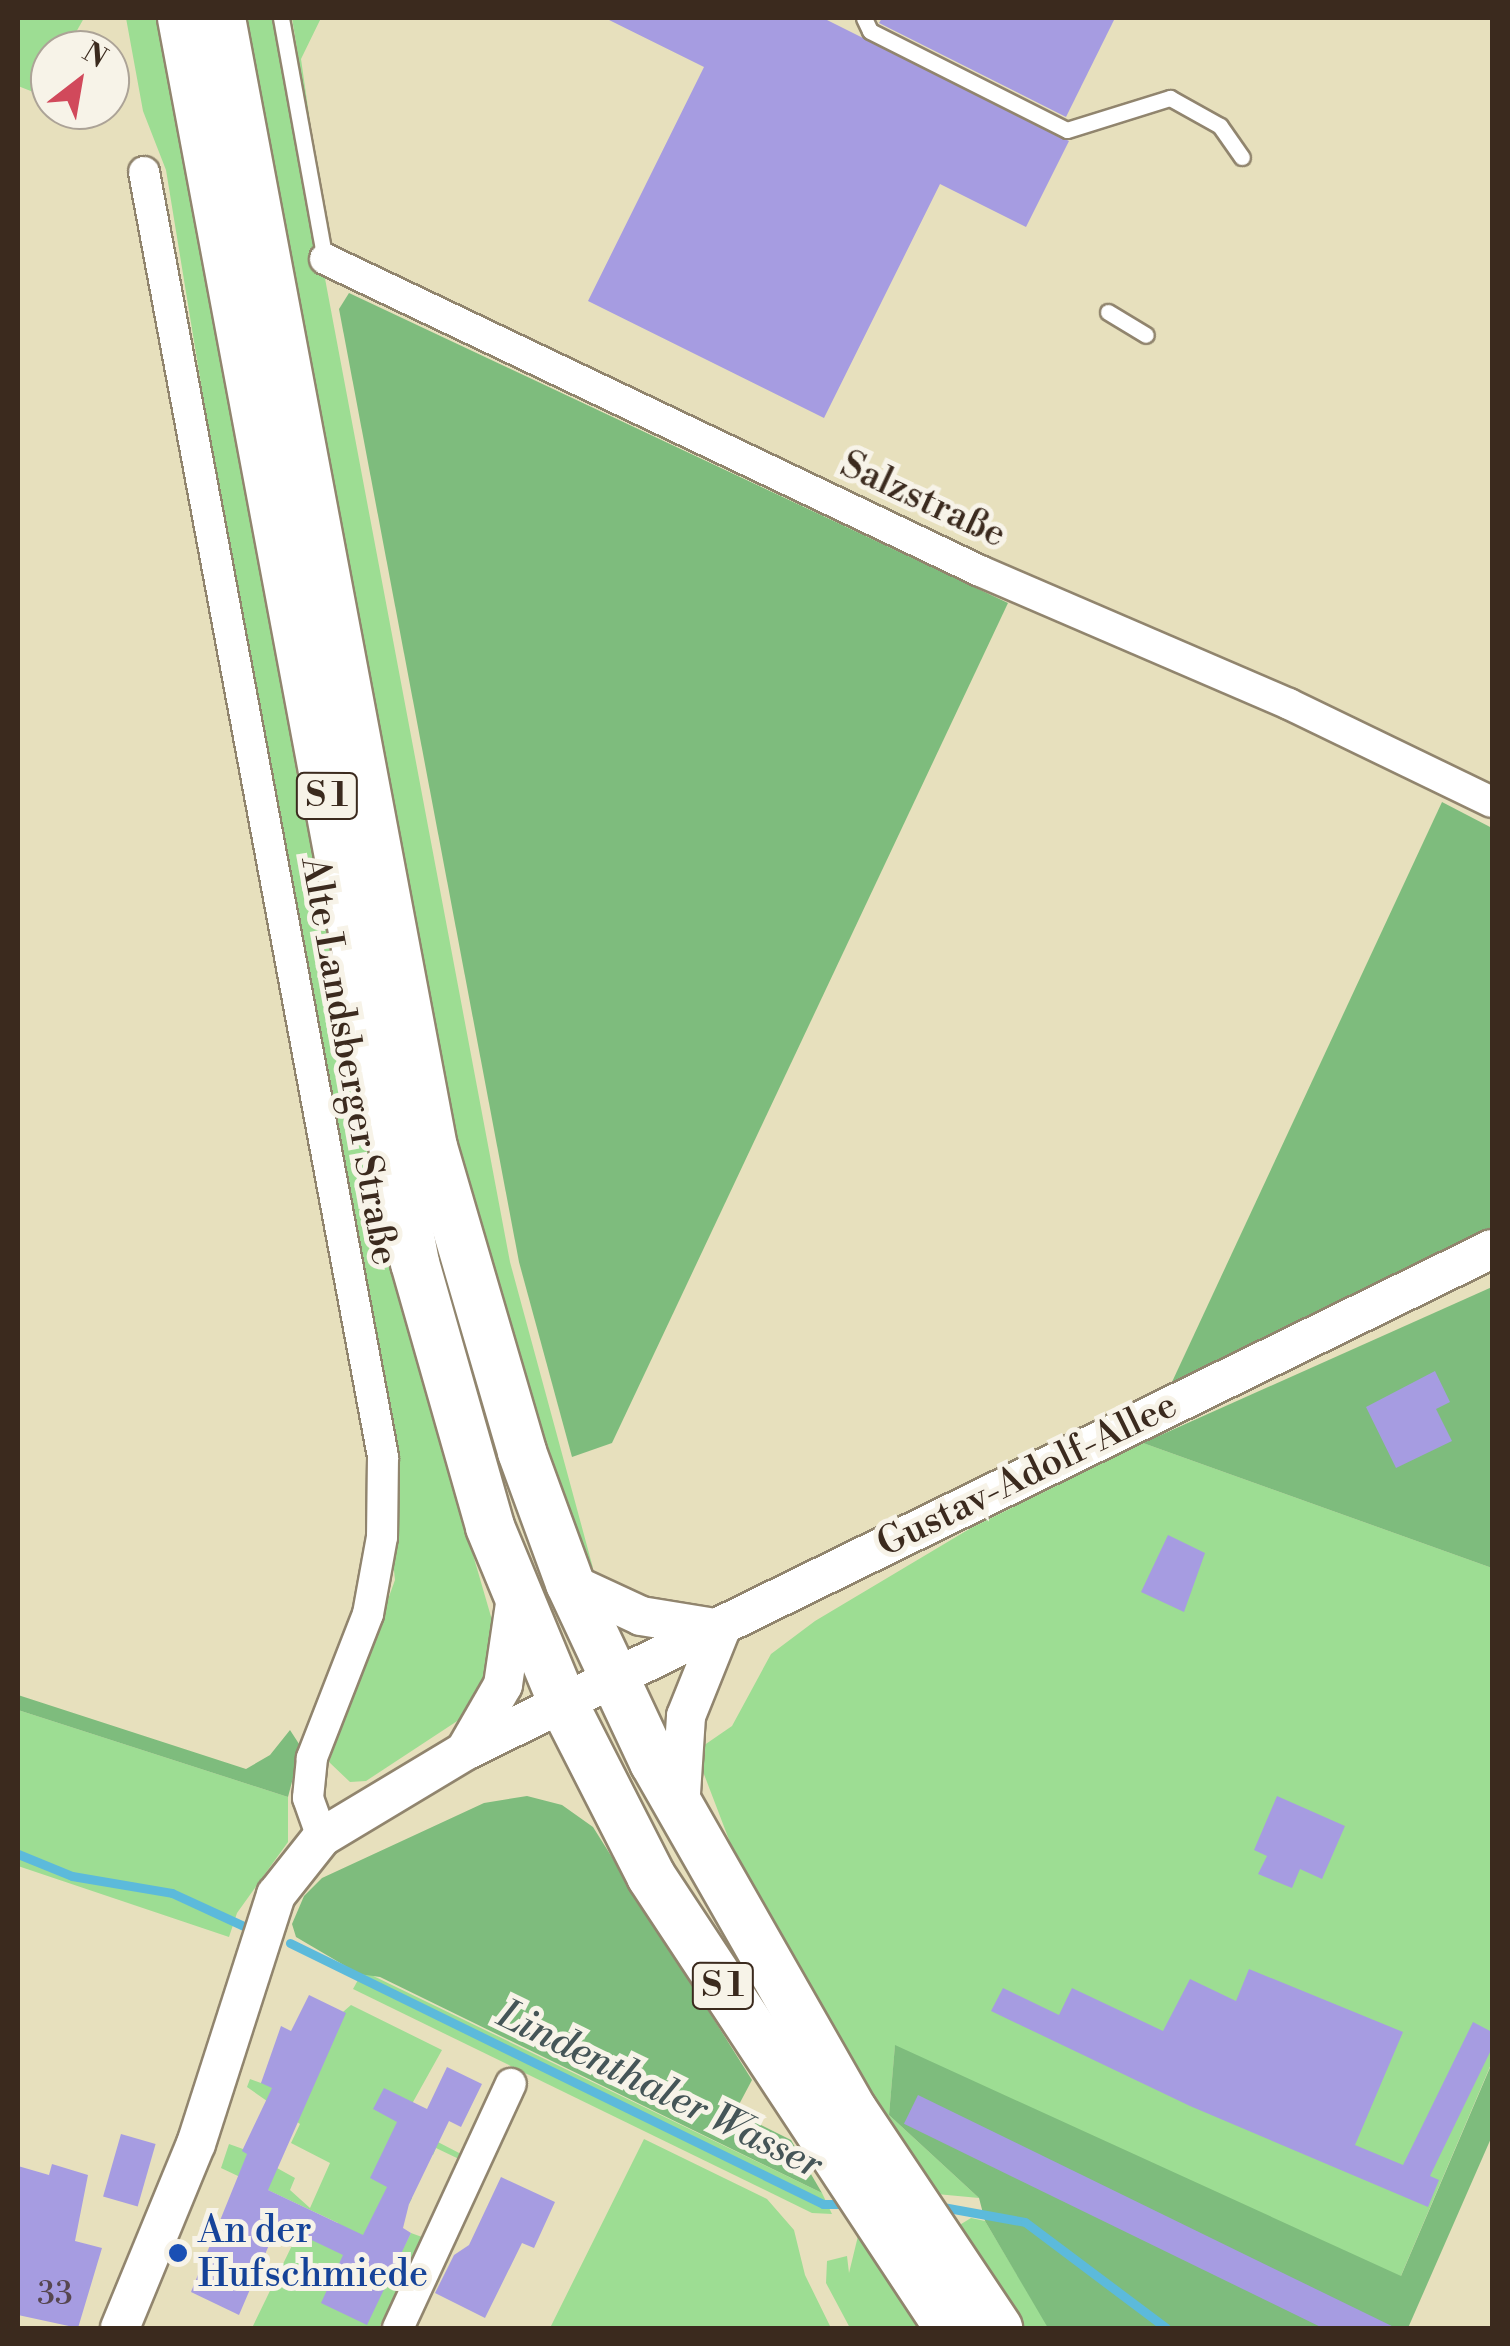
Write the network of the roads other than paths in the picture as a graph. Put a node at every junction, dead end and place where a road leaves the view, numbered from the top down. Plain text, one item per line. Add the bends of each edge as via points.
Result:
1 (182, 18) edge
2 (221, 18) edge
3 (281, 18) edge
4 (864, 18) edge
5 (1242, 157) dead end
6 (144, 172) dead end
7 (325, 259) joint
8 (1108, 312) dead end
9 (1146, 335) dead end
10 (1492, 802) edge
11 (1492, 1249) edge
12 (570, 1583) junction
13 (516, 1597) junction
14 (721, 1629) junction
15 (613, 1679) junction
16 (563, 1703) junction
17 (465, 1751) junction
18 (680, 1809) junction
19 (322, 1837) junction
20 (512, 2084) dead end
21 (890, 2204) junction
22 (120, 2328) edge
23 (398, 2328) edge
24 (949, 2328) edge
25 (998, 2328) edge

1 - 13 main road, S 1 via 416,1263 458,1428
2 - 12 main road, S 1 via 433,1147 485,1341
3 - 7 lane
4 - 5 lane via 870,32 1067,130 1170,98 1220,126
6 - 19 street, Alte Landsberger Straße via 383,1457 382,1537 368,1614 312,1758 308,1798
7 - 10 street, Salzstraße via 962,563 1289,704
8 - 9 lane
11 - 14 street, Gustav-Adolf-Allee
12 - 14 street via 642,1616
12 - 15 main road, S 1
13 - 16 main road, S 1
13 - 17 street via 503,1686
14 - 15 street, Gustav-Adolf-Allee
14 - 18 street via 686,1716
15 - 16 street, Gustav-Adolf-Allee
15 - 18 main road, S 1
16 - 17 street
16 - 21 main road, S 1 via 651,1876
17 - 19 street
18 - 21 main road, S 1
19 - 22 street via 287,1874 262,1933 196,2144
20 - 23 street
21 - 24 main road, S 1
21 - 25 main road, S 1

